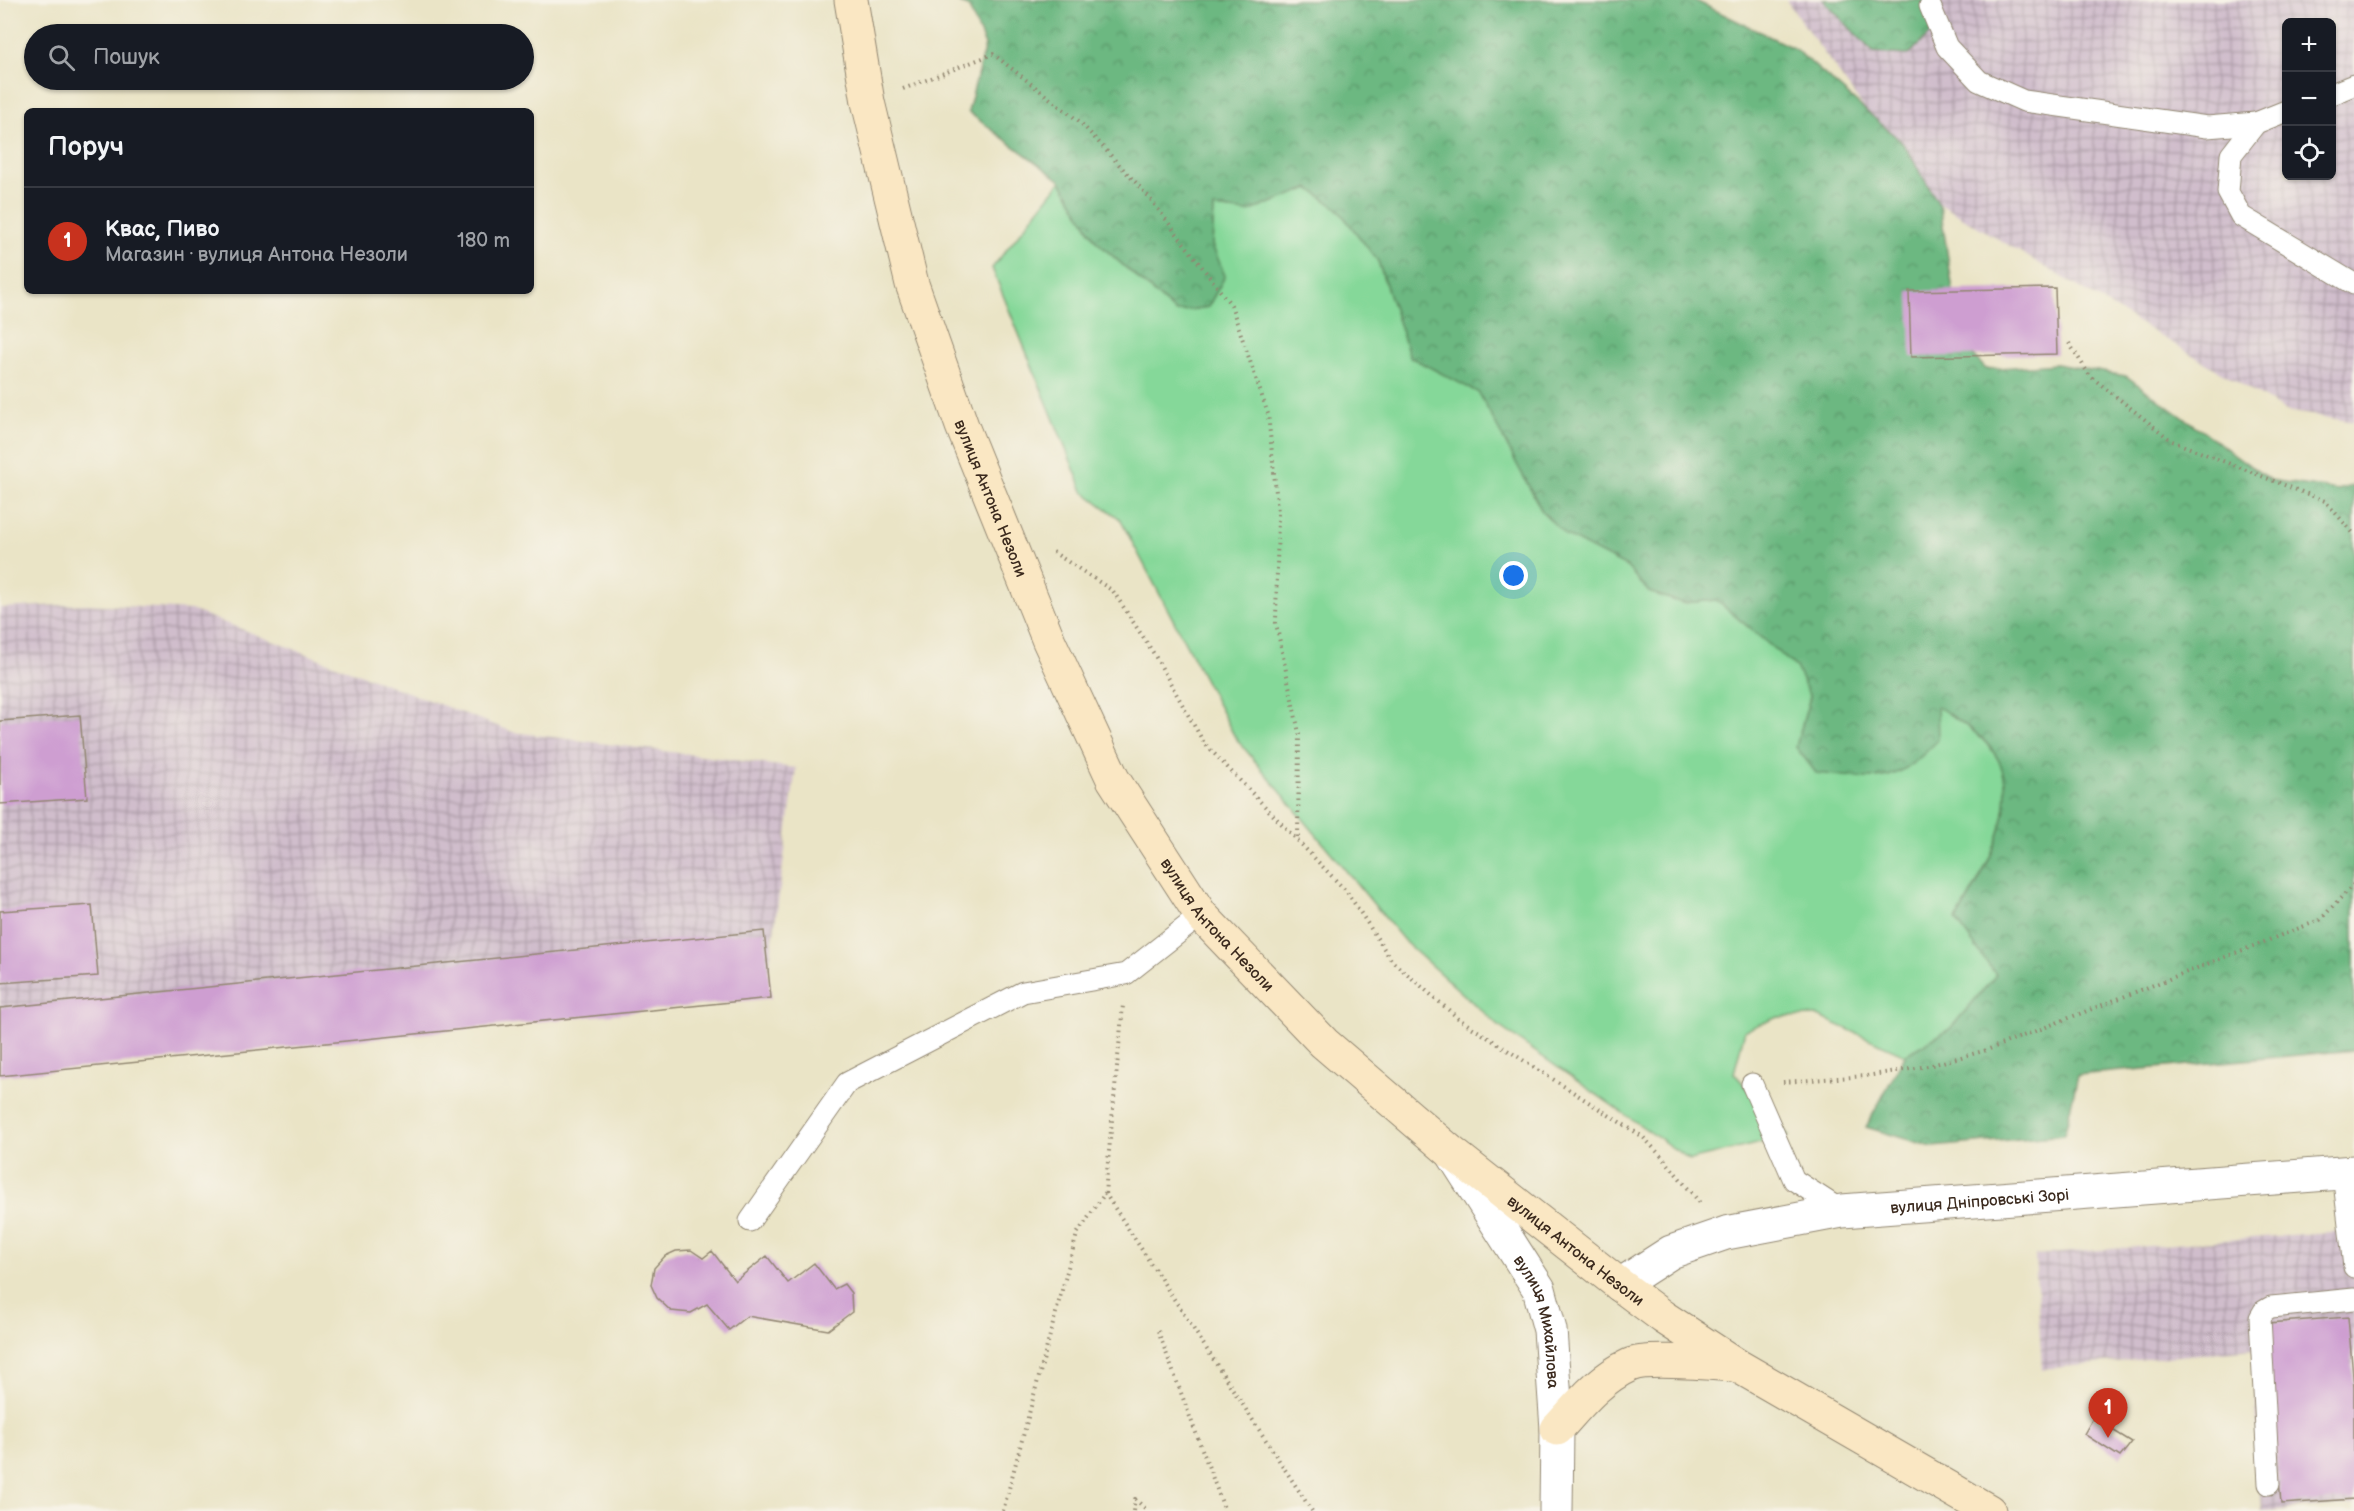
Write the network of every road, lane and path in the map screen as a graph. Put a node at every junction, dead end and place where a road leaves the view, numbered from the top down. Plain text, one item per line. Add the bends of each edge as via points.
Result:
1 (1930, 6) dead end
2 (853, 14) edge
3 (2354, 85) edge
4 (2336, 92) edge
5 (868, 102) junction
6 (2282, 113) edge
7 (2256, 123) junction
8 (2354, 284) edge
9 (2069, 343) dead end
10 (2354, 534) edge
11 (1046, 547) dead end
12 (1298, 840) junction
13 (2354, 884) edge
14 (1201, 915) junction
15 (1126, 974) junction
16 (1752, 1084) joint
17 (1451, 1152) junction
18 (2348, 1173) edge
19 (1105, 1193) junction
20 (1842, 1211) junction
21 (750, 1221) dead end
22 (1726, 1233) junction
23 (2354, 1267) edge
24 (1620, 1285) junction
25 (2354, 1299) edge
26 (1158, 1331) dead end
27 (1738, 1366) junction
28 (1557, 1429) junction
29 (2269, 1484) dead end
30 (1003, 1511) edge
31 (1132, 1511) edge
32 (1148, 1511) edge
33 (1225, 1511) edge
34 (1312, 1511) edge
35 (1556, 1511) edge
36 (1989, 1511) edge

1 - 7 lane via 1947,47 1979,81 2024,101 2207,127
2 - 5 main road, вулиця Антона Незоли
3 - 4 lane
5 - 12 path via 993,54 1080,122 1148,196 1231,305 1268,414 1278,512 1276,623 1299,733
5 - 14 main road, вулиця Антона Незоли via 912,284 1002,526 1113,778
6 - 7 lane
7 - 8 lane via 2231,155 2228,192 2241,216
9 - 10 path via 2090,376 2172,441 2325,501
11 - 12 path via 1113,591 1204,742
12 - 22 path via 1347,892 1392,961 1459,1019 1643,1137
13 - 16 path via 2320,920 1987,1050 1928,1066 1866,1076
14 - 15 lane
14 - 17 main road, вулиця Антона Незоли via 1324,1043
15 - 19 path
15 - 21 lane via 1023,992 846,1083
16 - 20 lane via 1794,1180
17 - 24 main road, вулиця Антона Незоли
17 - 28 street, вулиця Михайлова via 1539,1289 1550,1330
18 - 20 street, вулиця Дніпровські Зорі
18 - 23 lane
19 - 30 path via 1077,1234
19 - 34 path
20 - 22 street, вулиця Дніпровські Зорі
22 - 24 street, вулиця Дніпровські Зорі via 1671,1252
24 - 27 main road, вулиця Антона Незоли
25 - 29 lane via 2271,1307 2260,1318
26 - 33 path
27 - 28 main road via 1677,1361 1631,1364 1592,1389
27 - 36 main road, вулиця Антона Незоли
28 - 35 street, вулиця Михайлова
31 - 32 path via 1135,1499

